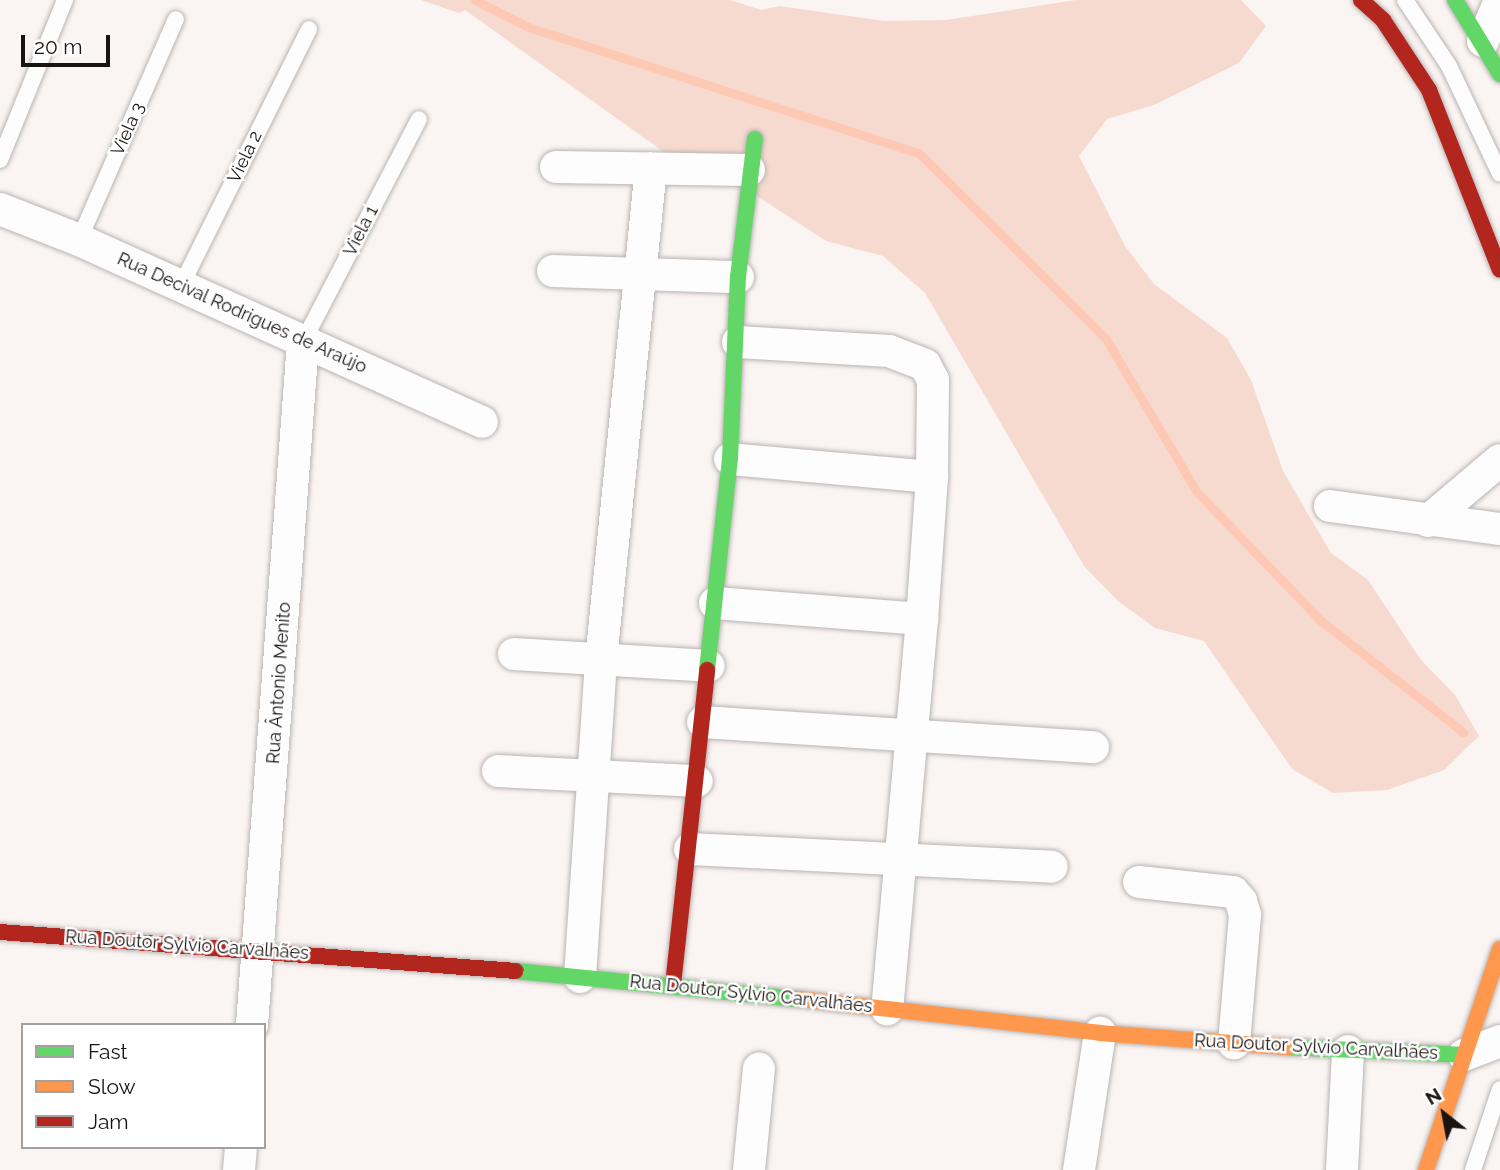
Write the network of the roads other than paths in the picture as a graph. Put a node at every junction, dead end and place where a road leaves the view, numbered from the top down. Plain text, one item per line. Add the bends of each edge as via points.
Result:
1 (65, 0) edge
2 (1361, 0) edge
3 (1405, 0) edge
4 (1455, 0) edge
5 (1500, 0) edge
6 (176, 19) dead end
7 (309, 29) dead end
8 (1483, 41) junction
9 (1500, 74) edge
10 (419, 119) dead end
11 (755, 139) dead end
12 (0, 160) edge
13 (556, 167) dead end
14 (651, 169) junction
15 (749, 170) junction
16 (1500, 174) edge
17 (0, 209) edge
18 (79, 240) junction
19 (1500, 270) edge
20 (553, 271) dead end
21 (641, 274) junction
22 (738, 277) junction
23 (181, 286) junction
24 (303, 342) junction
25 (738, 342) junction
26 (482, 422) dead end
27 (730, 459) junction
28 (1500, 460) edge
29 (932, 477) junction
30 (1330, 506) dead end
31 (1427, 522) junction
32 (1500, 529) edge
33 (715, 603) junction
34 (922, 619) junction
35 (514, 654) dead end
36 (601, 660) junction
37 (709, 666) junction
38 (703, 723) junction
39 (911, 734) junction
40 (1093, 747) dead end
41 (498, 771) dead end
42 (592, 775) junction
43 (697, 781) junction
44 (690, 849) junction
45 (901, 859) junction
46 (1052, 867) dead end
47 (1139, 882) dead end
48 (0, 932) edge
49 (259, 948) junction
50 (1500, 949) edge
51 (580, 977) junction
52 (673, 985) junction
53 (887, 1009) junction
54 (252, 1023) edge
55 (1100, 1033) junction
56 (1500, 1041) edge
57 (1234, 1044) junction
58 (1348, 1051) junction
59 (1464, 1055) junction
60 (759, 1068) dead end
61 (1500, 1089) edge
62 (241, 1149) edge
63 (239, 1170) edge
64 (749, 1170) edge
65 (1079, 1170) edge
66 (1342, 1170) edge
67 (1426, 1170) edge
68 (1473, 1170) edge

1 - 12 lane
2 - 19 street via 1383,20 1429,90
3 - 16 lane via 1450,65
4 - 8 street
5 - 8 street
6 - 18 lane, Viela 3
7 - 23 lane, Viela 2
8 - 9 street
10 - 24 lane, Viela 1
11 - 15 street
13 - 14 street
14 - 15 street
14 - 21 street
15 - 22 street
17 - 18 street, Rua Decival Rodrigues de Araújo
18 - 23 street, Rua Decival Rodrigues de Araújo
20 - 21 street
21 - 22 street
21 - 36 street
22 - 25 street
23 - 24 street, Rua Decival Rodrigues de Araújo
24 - 26 street, Rua Decival Rodrigues de Araújo
24 - 49 street, Rua Ântonio Menito
25 - 27 street
25 - 29 street via 889,351 925,365 933,380 935,405
27 - 29 street
27 - 33 street
28 - 31 street
29 - 34 street
30 - 31 street
31 - 32 street
33 - 34 street
33 - 37 street
34 - 39 street
35 - 36 street
36 - 37 street
36 - 42 street
37 - 38 street
38 - 39 street
38 - 43 street
39 - 40 street
39 - 45 street
41 - 42 street
42 - 43 street
42 - 51 street
43 - 44 street
44 - 45 street
44 - 52 street
45 - 46 street
45 - 53 street
47 - 57 street via 1233,892 1241,901 1245,915
48 - 49 street, Rua Doutor Sylvio Carvalhães
49 - 51 street, Rua Doutor Sylvio Carvalhães
49 - 54 street, Rua Ântonio Menito
50 - 59 street
51 - 52 street, Rua Doutor Sylvio Carvalhães
52 - 53 street, Rua Doutor Sylvio Carvalhães
53 - 55 street, Rua Doutor Sylvio Carvalhães
55 - 57 street, Rua Doutor Sylvio Carvalhães
55 - 65 street
56 - 59 street, Rua Doutor Sylvio Carvalhães
57 - 58 street, Rua Doutor Sylvio Carvalhães
58 - 59 street, Rua Doutor Sylvio Carvalhães
58 - 66 street
59 - 67 street
60 - 64 street
61 - 68 lane
62 - 63 street

